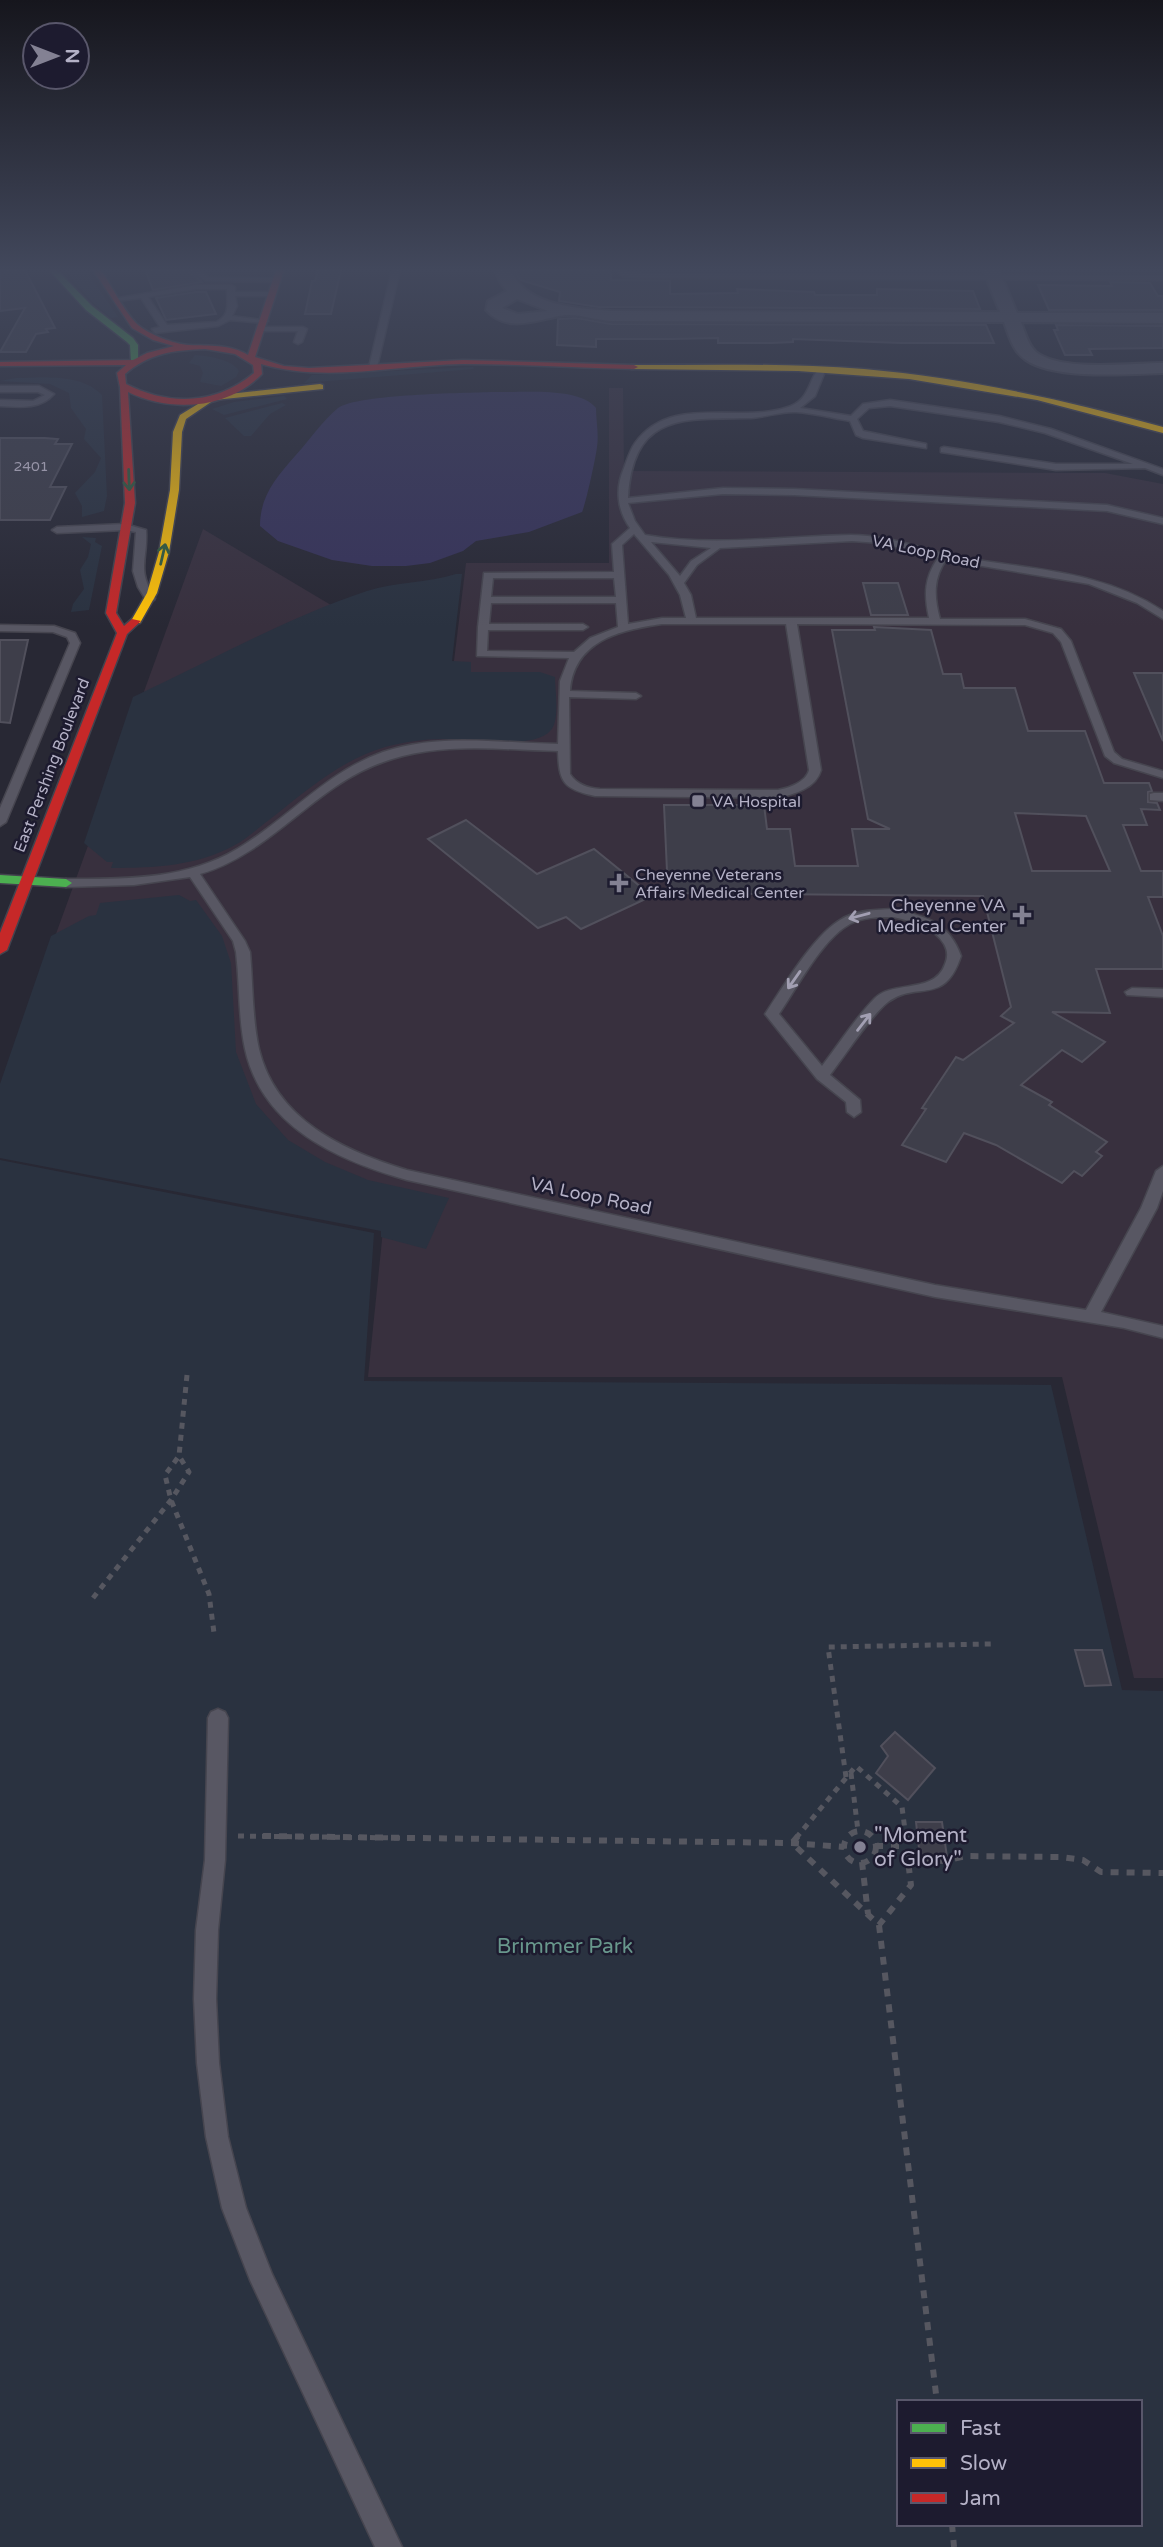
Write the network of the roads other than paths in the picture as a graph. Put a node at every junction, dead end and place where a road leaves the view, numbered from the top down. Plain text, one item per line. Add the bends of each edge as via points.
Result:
1 (27, 389) edge
2 (31, 389) junction
3 (123, 389) edge
4 (128, 389) edge
5 (242, 389) edge
6 (302, 389) edge
7 (815, 389) edge
8 (993, 389) edge
9 (213, 398) junction
10 (0, 401) edge
11 (793, 409) junction
12 (853, 419) junction
13 (1163, 430) edge
14 (923, 446) dead end
15 (944, 450) dead end
16 (1163, 460) edge
17 (1148, 466) junction
18 (1163, 472) edge
19 (622, 501) junction
20 (1163, 521) edge
21 (125, 527) junction
22 (57, 530) dead end
23 (637, 533) junction
24 (722, 547) junction
25 (944, 556) junction
26 (619, 575) junction
27 (680, 582) junction
28 (150, 598) junction
29 (486, 600) junction
30 (621, 600) junction
31 (1163, 616) edge
32 (692, 621) junction
33 (791, 621) junction
34 (935, 621) junction
35 (483, 627) junction
36 (583, 627) dead end
37 (0, 628) edge
38 (623, 628) junction
39 (122, 633) junction
40 (578, 655) junction
41 (566, 694) junction
42 (636, 696) dead end
43 (565, 748) junction
44 (1163, 775) edge
45 (0, 822) edge
46 (193, 872) junction
47 (1, 880) edge
48 (26, 881) junction
49 (66, 883) joint
50 (0, 950) edge
51 (1132, 992) dead end
52 (1163, 993) edge
53 (822, 1076) junction
54 (854, 1112) dead end
55 (1163, 1171) edge
56 (1090, 1317) junction
57 (1163, 1332) edge
58 (218, 1718) dead end
59 (389, 2547) edge

1 - 2 lane
2 - 10 lane via 35,394 29,398
2 - 10 lane via 50,394 38,402
3 -> 21 main road via 130,503
4 - 9 main road, East Pershing Boulevard via 165,401
5 - 9 main road, East Pershing Boulevard
6 - 9 main road
7 - 11 lane
8 - 13 main road
28 -> 9 main road, East Pershing Boulevard via 173,502 178,428 184,416
11 - 12 lane
11 - 19 lane via 764,415 681,418 653,427 629,465
12 - 14 lane via 856,429 866,436
12 - 17 lane via 866,406 898,403 1032,426
15 - 17 lane via 1056,467
16 - 17 lane
17 - 18 lane
19 - 20 lane via 723,491 794,492 1107,508
19 - 23 lane
21 - 22 lane
21 - 28 lane via 141,530 136,571
21 - 39 main road via 111,613
23 - 24 lane, VA Loop Road via 688,546
23 - 26 lane via 617,544
23 - 27 lane
24 - 25 lane, VA Loop Road via 870,539
24 - 27 lane, VA Loop Road via 699,558
25 - 31 lane, VA Loop Road via 1087,580 1129,595
25 - 34 lane via 928,586
26 - 29 lane via 488,575
26 - 30 lane
27 - 32 lane via 691,603
28 - 39 main road, East Pershing Boulevard via 146,611
29 - 30 lane
29 - 35 lane
30 - 38 lane
32 - 33 lane
32 - 38 lane
33 - 34 lane
33 - 43 lane via 815,770 813,777 793,791 590,792 567,780
34 - 44 lane via 1025,622 1057,631 1066,641 1109,754
35 - 36 lane
35 - 40 lane via 481,654
37 - 45 lane via 54,629 71,635 75,643
38 - 40 lane via 596,640
39 - 48 main road, East Pershing Boulevard
40 - 41 lane via 568,671
41 - 42 lane
41 - 43 lane
43 - 46 lane via 437,747 391,753 336,780 241,852
46 - 49 lane via 134,882
46 - 56 lane, VA Loop Road via 243,952 257,1068 296,1122 339,1152 407,1175 935,1291
47 - 48 main road
48 - 49 main road
48 - 50 main road, East Pershing Boulevard
51 - 52 lane
53 -> 53 lane via 881,1000 895,992 923,989 950,971 951,945 926,922 887,912 848,918 826,937 772,1014
53 - 54 lane via 853,1100
55 - 56 lane via 1149,1208
56 - 57 lane, VA Loop Road
58 - 59 lane via 205,1999 216,2137 234,2208 262,2280

